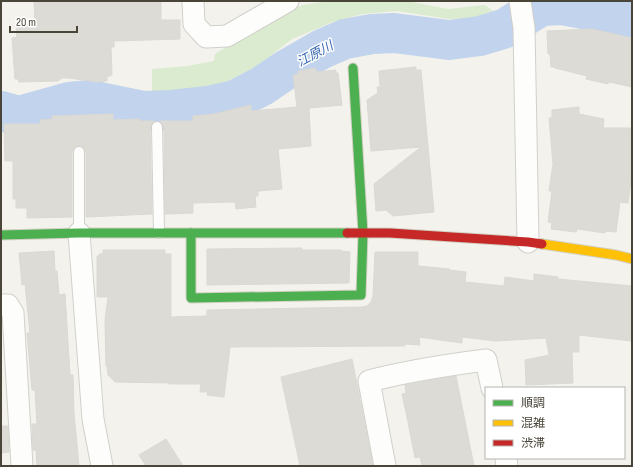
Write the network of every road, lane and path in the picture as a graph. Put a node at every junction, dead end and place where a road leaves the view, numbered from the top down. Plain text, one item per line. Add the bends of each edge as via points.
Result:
1 (193, 1) edge
2 (288, 1) edge
3 (520, 1) edge
4 (353, 68) dead end
5 (157, 128) dead end
6 (79, 152) dead end
7 (79, 233) junction
8 (159, 233) junction
9 (191, 233) junction
10 (363, 233) junction
11 (1, 235) edge
12 (528, 242) junction
13 (632, 259) edge
14 (1, 305) edge
15 (492, 387) edge
16 (22, 466) edge
17 (102, 466) edge
18 (385, 466) edge

1 - 2 street via 194,24 206,37 227,36
3 - 12 street via 524,28
4 - 10 street
5 - 8 lane
6 - 7 lane
7 - 8 street
7 - 11 street
7 - 17 street via 93,419
8 - 9 street
9 - 10 street
9 - 10 street via 191,298 361,295
10 - 12 street
12 - 13 street
14 - 16 street via 8,305 13,313
15 - 18 street via 486,360 401,373 369,381

